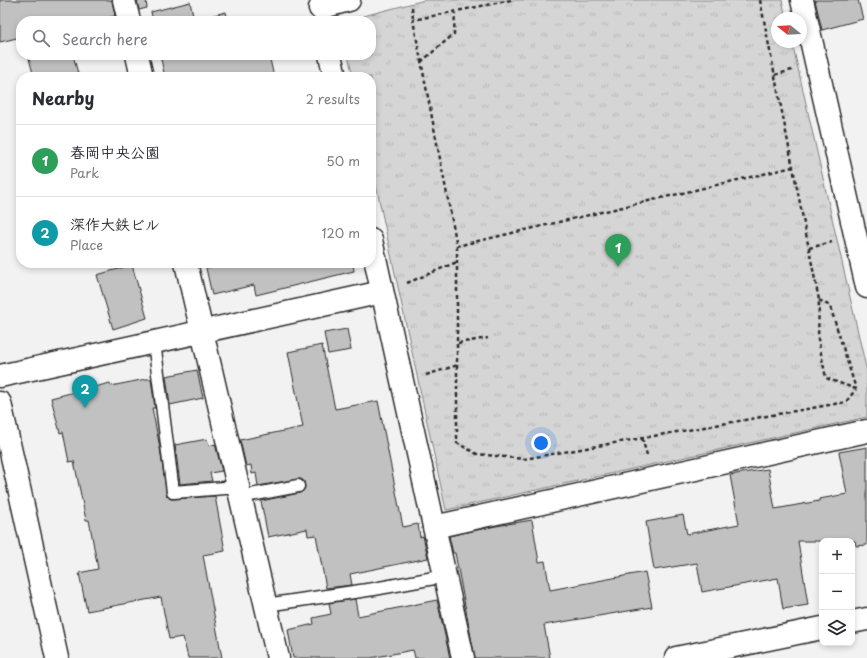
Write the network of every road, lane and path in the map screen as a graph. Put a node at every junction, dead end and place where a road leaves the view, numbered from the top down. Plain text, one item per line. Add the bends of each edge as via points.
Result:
1 (124, 0) edge
2 (349, 0) edge
3 (511, 0) edge
4 (760, 0) edge
5 (802, 0) edge
6 (412, 8) dead end
7 (320, 10) edge
8 (455, 12) junction
9 (128, 16) edge
10 (413, 20) junction
11 (138, 60) edge
12 (331, 60) edge
13 (421, 62) junction
14 (792, 70) dead end
15 (141, 72) edge
16 (334, 72) edge
17 (775, 75) junction
18 (793, 167) junction
19 (854, 240) edge
20 (458, 246) junction
21 (809, 248) junction
22 (457, 262) junction
23 (376, 264) edge
24 (187, 268) edge
25 (407, 283) dead end
26 (867, 287) edge
27 (382, 292) junction
28 (819, 300) junction
29 (202, 332) junction
30 (488, 338) dead end
31 (154, 342) junction
32 (458, 343) junction
33 (458, 365) junction
34 (426, 375) dead end
35 (0, 376) edge
36 (856, 389) junction
37 (0, 403) edge
38 (867, 431) edge
39 (642, 438) junction
40 (649, 459) dead end
41 (298, 486) dead end
42 (239, 492) junction
43 (434, 527) junction
44 (445, 576) junction
45 (266, 605) junction
46 (867, 619) edge
47 (855, 621) edge
48 (819, 629) edge
49 (699, 656) edge
50 (57, 658) edge
51 (278, 658) edge
52 (463, 658) edge
53 (676, 658) edge

1 - 9 street
2 - 7 street
3 - 8 path
4 - 17 path
5 - 19 street
6 - 10 path
8 - 10 path
8 - 13 path via 454,34
10 - 13 path
11 - 15 street
12 - 16 street
13 - 20 path
14 - 17 path
17 - 18 path
18 - 20 path
18 - 21 path
19 - 21 path
19 - 26 street
20 - 22 path
21 - 28 path
22 - 25 path
22 - 32 path
23 - 27 street
24 - 29 street
27 - 29 street
27 - 43 street
28 - 36 path via 830,306
28 - 36 path via 818,339 826,378
29 - 31 street
29 - 42 street
30 - 32 path
31 - 35 street
31 - 42 lane via 173,492
32 - 33 path
33 - 34 path
33 - 39 path via 458,443 477,454 524,459
36 - 39 path via 846,402
37 - 50 street
38 - 43 street
39 - 40 path
41 - 42 lane
42 - 45 street
43 - 44 street
44 - 45 lane
44 - 52 street
45 - 51 street
46 - 47 street
48 - 49 street
49 - 53 street

